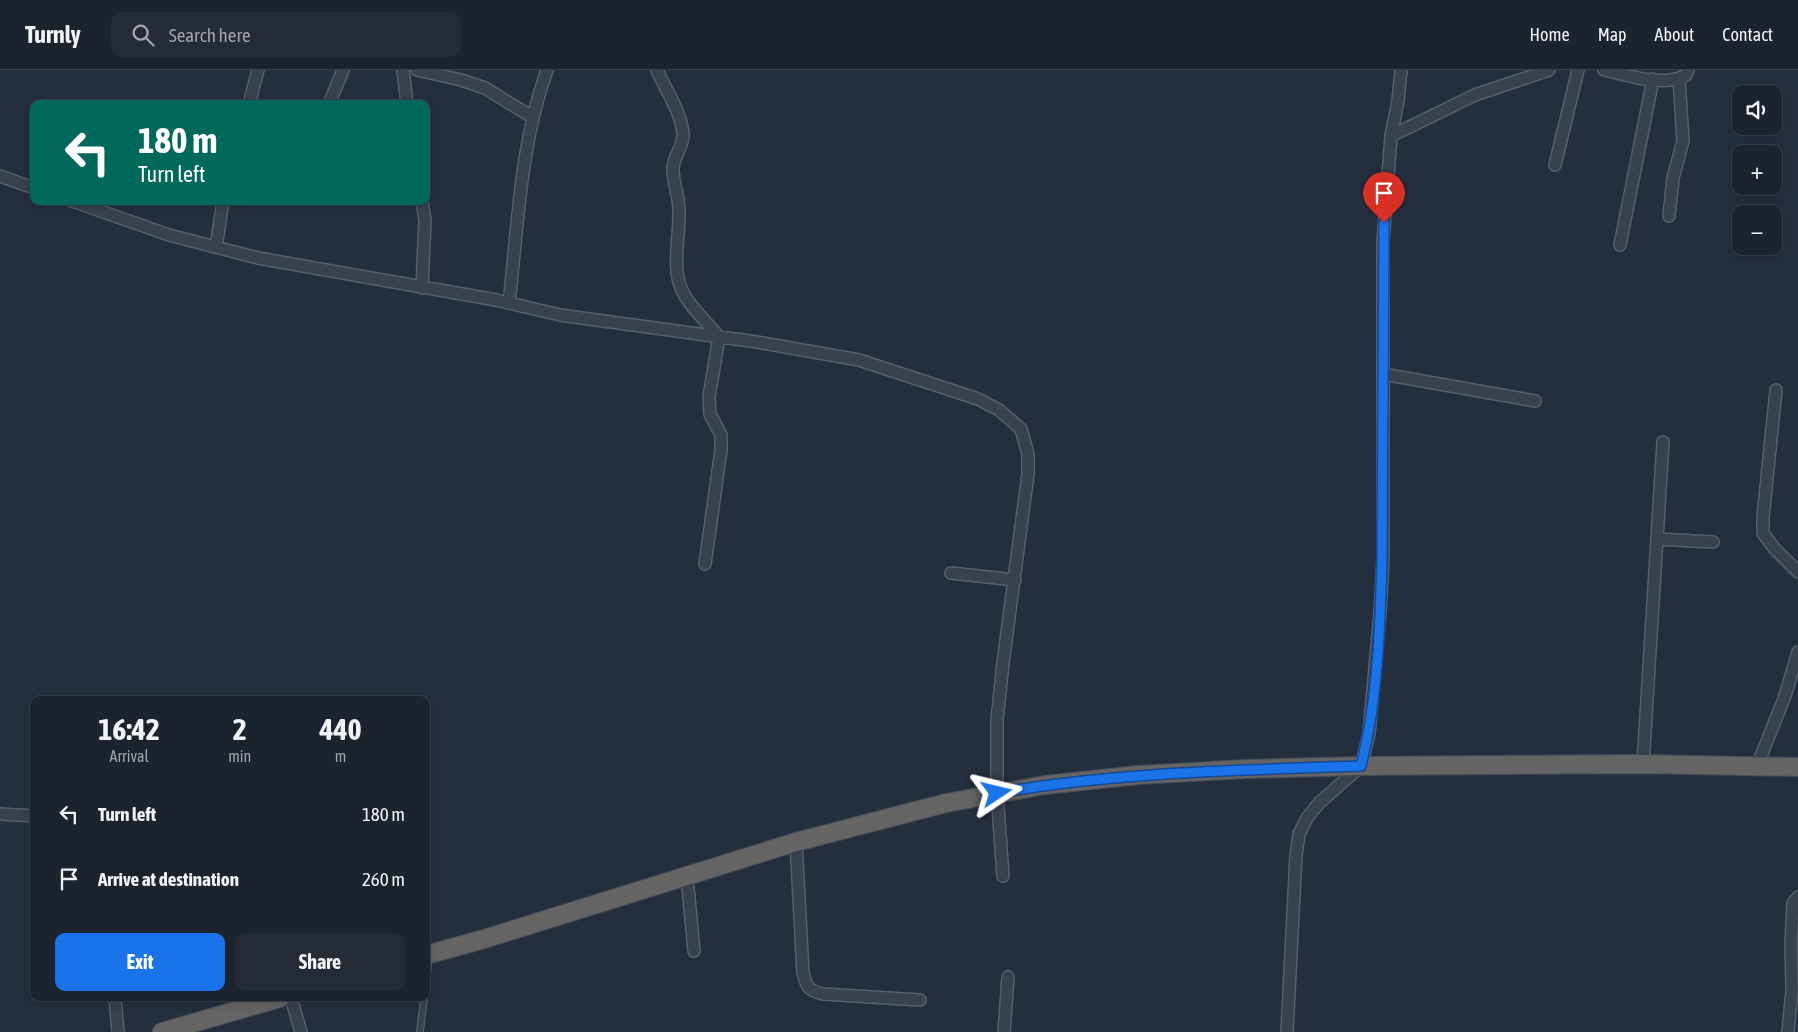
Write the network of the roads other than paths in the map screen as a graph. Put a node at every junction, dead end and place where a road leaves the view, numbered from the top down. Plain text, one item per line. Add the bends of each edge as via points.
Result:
1 (258, 70) edge
2 (343, 70) edge
3 (403, 70) edge
4 (417, 70) edge
5 (547, 70) edge
6 (657, 70) edge
7 (1401, 70) edge
8 (1548, 70) edge
9 (1578, 70) edge
10 (1604, 70) edge
11 (1688, 70) edge
12 (1679, 78) junction
13 (1653, 79) junction
14 (250, 100) edge
15 (331, 100) edge
16 (407, 100) edge
17 (532, 117) junction
18 (1390, 136) junction
19 (1554, 166) dead end
20 (0, 176) edge
21 (30, 187) edge
22 (83, 205) edge
23 (222, 205) edge
24 (423, 205) edge
25 (1669, 216) dead end
26 (1620, 245) dead end
27 (216, 247) junction
28 (422, 288) junction
29 (509, 303) junction
30 (720, 337) junction
31 (1383, 374) junction
32 (1776, 390) dead end
33 (1535, 401) dead end
34 (1663, 442) dead end
35 (1657, 539) junction
36 (1713, 542) dead end
37 (706, 564) dead end
38 (1798, 572) edge
39 (951, 573) dead end
40 (1015, 580) junction
41 (1798, 652) edge
42 (1643, 764) junction
43 (1361, 766) junction
44 (1757, 766) junction
45 (1798, 767) edge
46 (997, 793) junction
47 (0, 814) edge
48 (30, 816) edge
49 (796, 842) junction
50 (1002, 876) dead end
51 (687, 877) junction
52 (1798, 897) edge
53 (694, 951) dead end
54 (430, 954) edge
55 (1008, 977) dead end
56 (920, 1000) dead end
57 (115, 1001) edge
58 (270, 1001) edge
59 (292, 1001) edge
60 (424, 1001) edge
61 (118, 1032) edge
62 (162, 1032) edge
63 (302, 1032) edge
64 (420, 1032) edge
65 (1004, 1032) edge
66 (1287, 1032) edge
67 (1788, 1032) edge

1 - 14 street
2 - 15 street
3 - 16 street
4 - 17 street via 485,88
5 - 17 street
6 - 30 street via 679,113 683,132 682,146 673,168 680,211 678,281 685,297
7 - 18 street
8 - 18 street via 1475,95
9 - 19 street
10 - 13 street
11 - 12 street
12 - 13 street
12 - 25 street via 1683,141 1673,178
13 - 26 street
17 - 29 street
18 - 31 street via 1383,242
20 - 21 street
22 - 27 street via 169,235
23 - 27 street
24 - 28 street
27 - 28 street via 267,260
28 - 29 street
29 - 30 street via 560,315
30 - 37 street via 709,397 710,414 721,435 722,450
30 - 40 street via 859,360 978,399 1000,410 1022,429 1028,454
31 - 33 street
31 - 43 street via 1380,613 1369,734
32 - 38 street via 1763,533
34 - 35 street
35 - 36 street
35 - 42 street
39 - 40 street
40 - 46 street via 997,720
41 - 44 street via 1785,696
42 - 43 highway
42 - 44 highway
43 - 46 highway via 1130,776
43 - 66 street via 1318,803 1299,834
44 - 45 highway
46 - 49 highway via 896,815
46 - 50 street
47 - 48 street
49 - 51 highway
49 - 56 street via 806,986 823,994
51 - 53 street
51 - 54 highway
52 - 67 street via 1793,903
55 - 65 street
57 - 61 street
58 - 62 highway
59 - 63 street
60 - 64 lane

